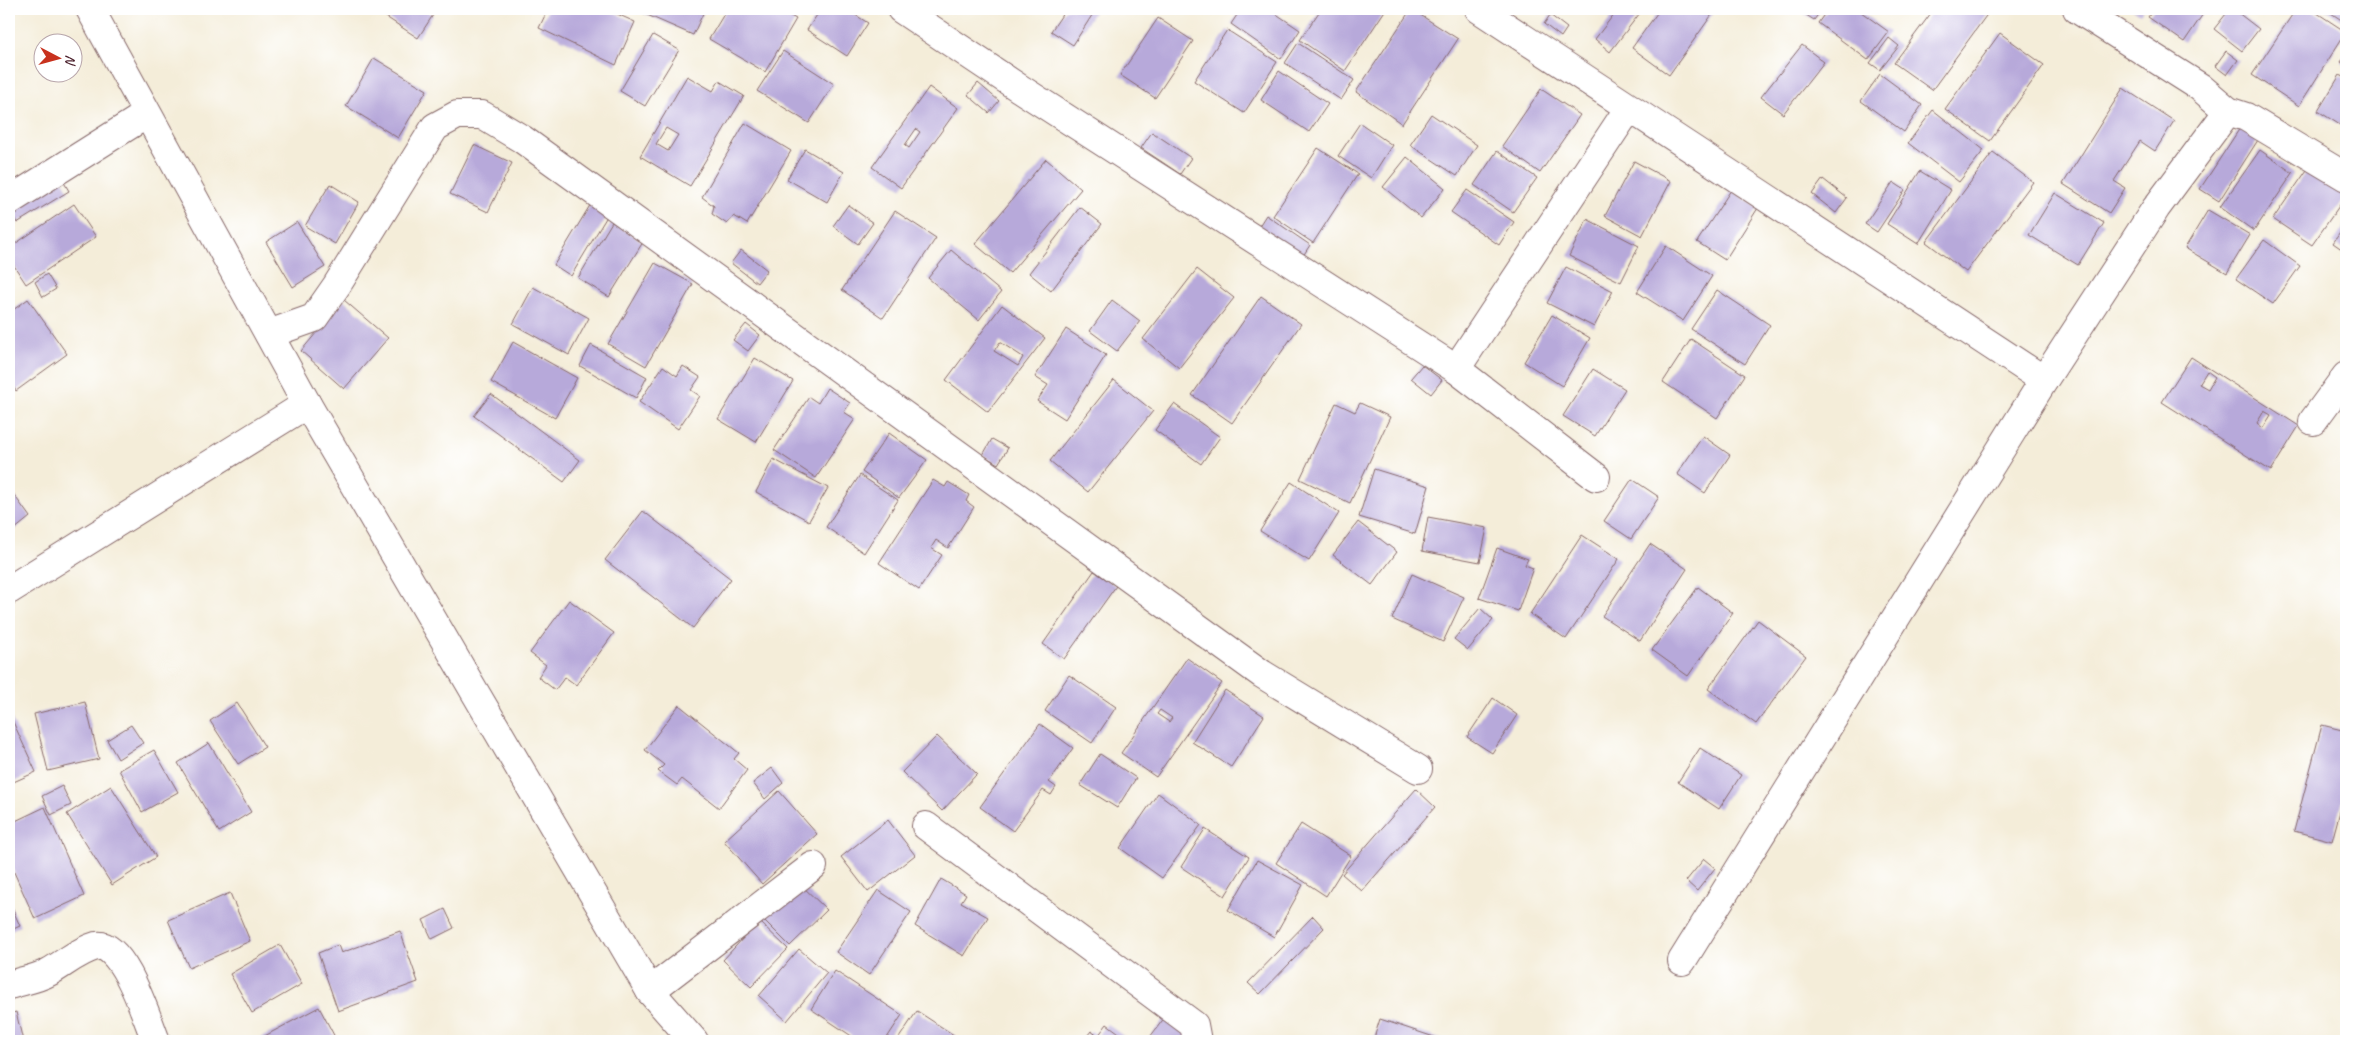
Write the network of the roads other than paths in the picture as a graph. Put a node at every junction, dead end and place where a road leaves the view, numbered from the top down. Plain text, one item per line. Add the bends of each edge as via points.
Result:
1 (90, 9) edge
2 (901, 9) edge
3 (1480, 9) edge
4 (2077, 9) edge
5 (1629, 108) junction
6 (2228, 111) junction
7 (147, 114) junction
8 (2346, 177) edge
9 (9, 201) edge
10 (269, 334) junction
11 (1456, 369) junction
12 (2346, 376) edge
13 (2044, 380) junction
14 (307, 404) junction
15 (2313, 422) dead end
16 (1596, 477) dead end
17 (9, 590) edge
18 (1418, 769) dead end
19 (926, 826) dead end
20 (813, 866) dead end
21 (1682, 961) dead end
22 (9, 984) edge
23 (650, 990) junction
24 (156, 1041) edge
25 (694, 1041) edge
26 (1197, 1041) edge

1 - 7 street
2 - 11 street
3 - 5 street
4 - 6 street via 2200,87
5 - 11 street
5 - 13 street
6 - 8 street via 2246,117
6 - 13 street via 2156,208
7 - 9 street
7 - 10 street
10 - 14 street
10 - 18 street via 314,318 435,127 458,115 482,114 638,221 1262,674
11 - 16 street
12 - 15 street
13 - 21 street
14 - 17 street
14 - 23 street
19 - 26 street via 1194,1025
20 - 23 street
22 - 24 street via 47,974 80,953 98,946 107,948 132,979
23 - 25 street

